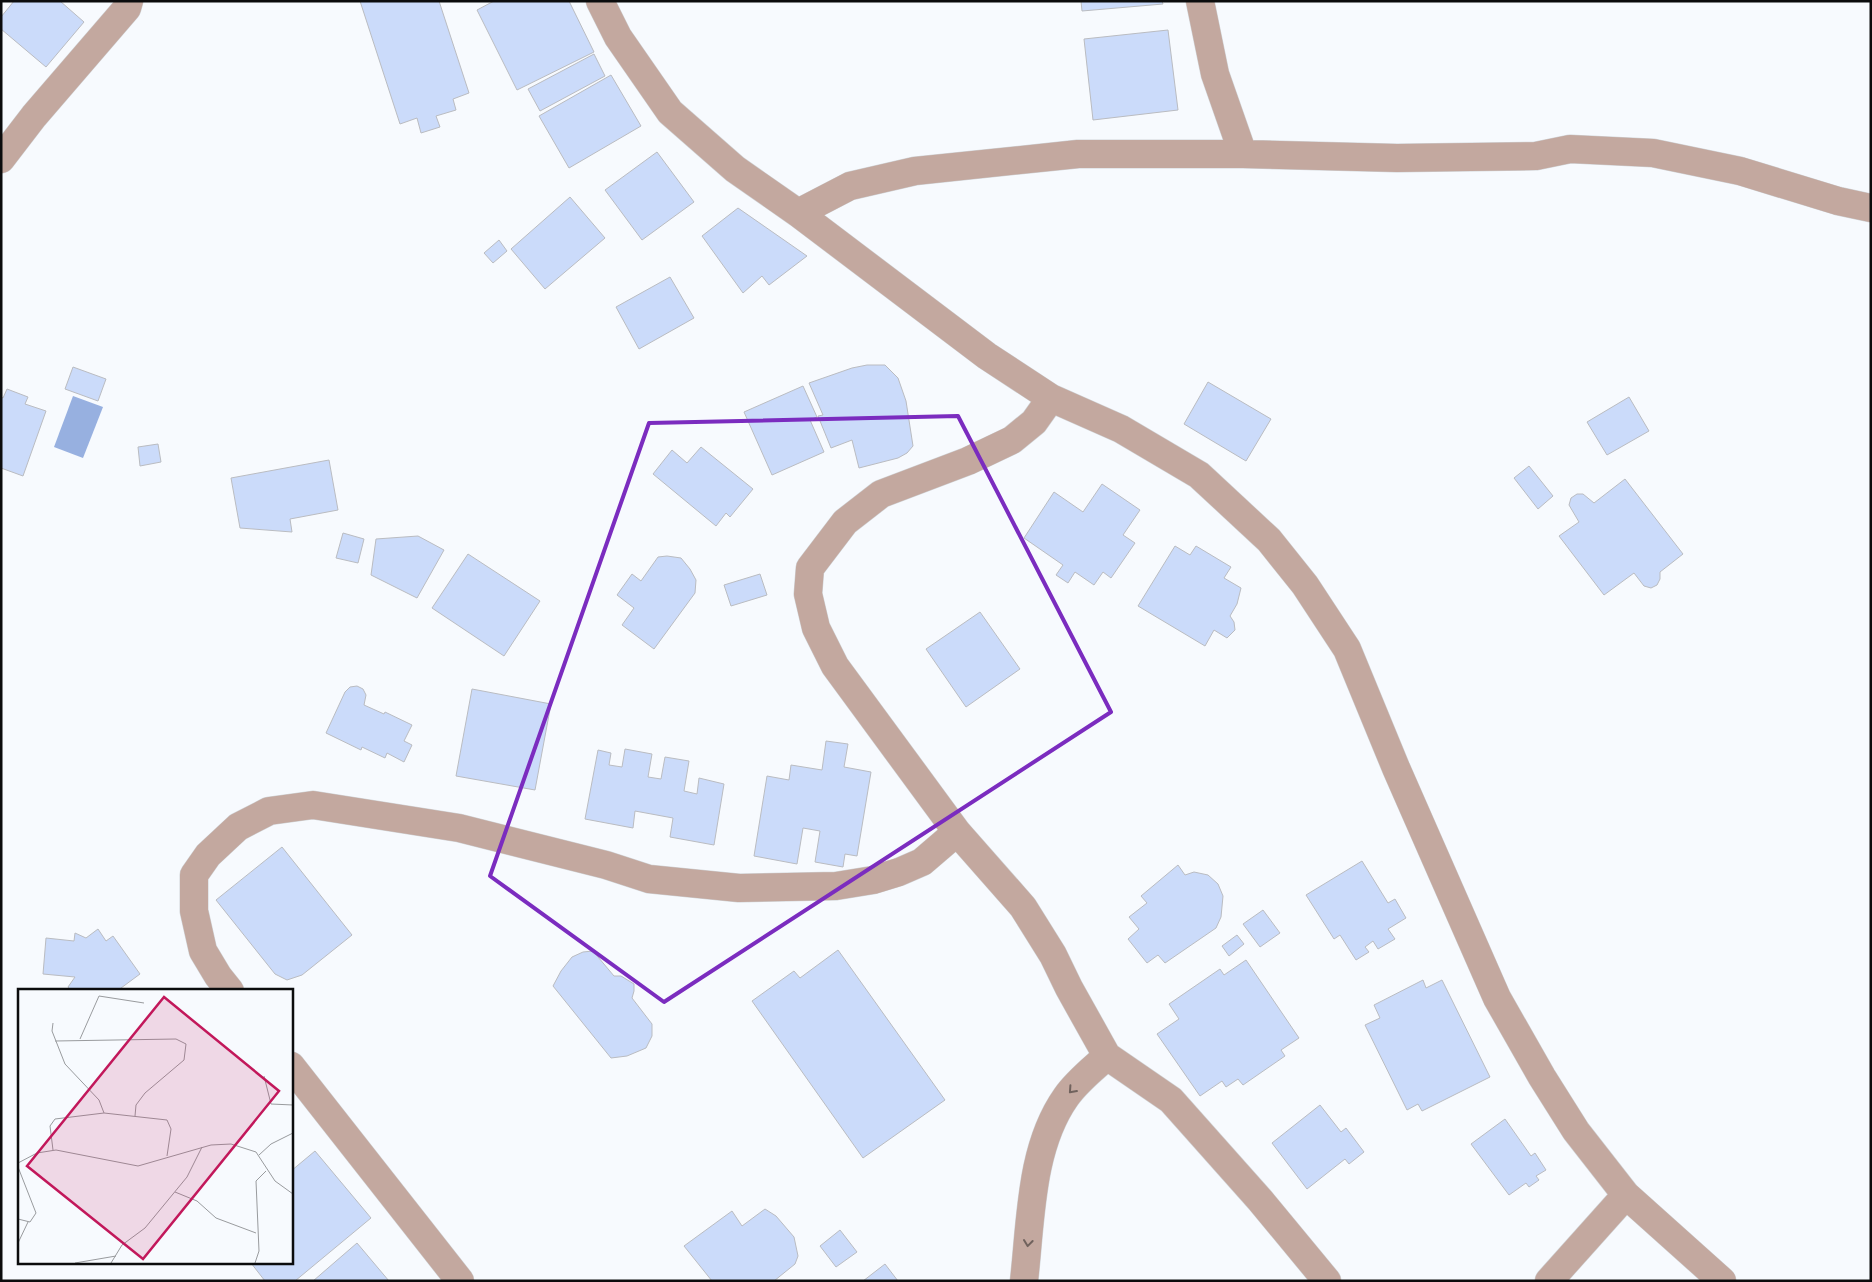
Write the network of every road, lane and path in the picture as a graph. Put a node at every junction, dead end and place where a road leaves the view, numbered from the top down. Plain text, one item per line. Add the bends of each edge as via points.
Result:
1 (129, 1) edge
2 (600, 1) edge
3 (1200, 1) edge
4 (1243, 154) junction
5 (1, 159) edge
6 (1871, 208) edge
7 (798, 213) junction
8 (1051, 398) junction
9 (957, 832) junction
10 (228, 989) edge
11 (1107, 1056) junction
12 (292, 1067) edge
13 (1626, 1195) junction
14 (460, 1281) edge
15 (1024, 1281) edge
16 (1327, 1281) edge
17 (1548, 1281) edge
18 (1722, 1281) edge

1 - 5 street
2 - 7 street via 618,37 670,112 734,169
3 - 4 street via 1215,74
4 - 6 street via 1397,158 1536,156 1570,149 1653,153 1740,171
4 - 7 street via 1078,154 915,171 850,186
7 - 8 street via 987,356
8 - 9 street via 1034,422 1012,440 968,461 881,494 845,522 810,568 808,594 816,628 835,666
8 - 13 street via 1121,429 1199,475 1269,540 1305,585 1347,649 1497,998 1576,1131
9 - 10 street via 922,862 873,880 836,886 739,888 649,880 606,865 449,826 313,804 269,811 238,826 208,855 194,875 194,911 203,951
9 - 11 street via 1023,907 1053,955
11 -> 15 street via 1067,1096 1055,1115 1038,1160
11 - 16 street via 1171,1100
12 - 14 street
13 - 17 street
13 - 18 street

